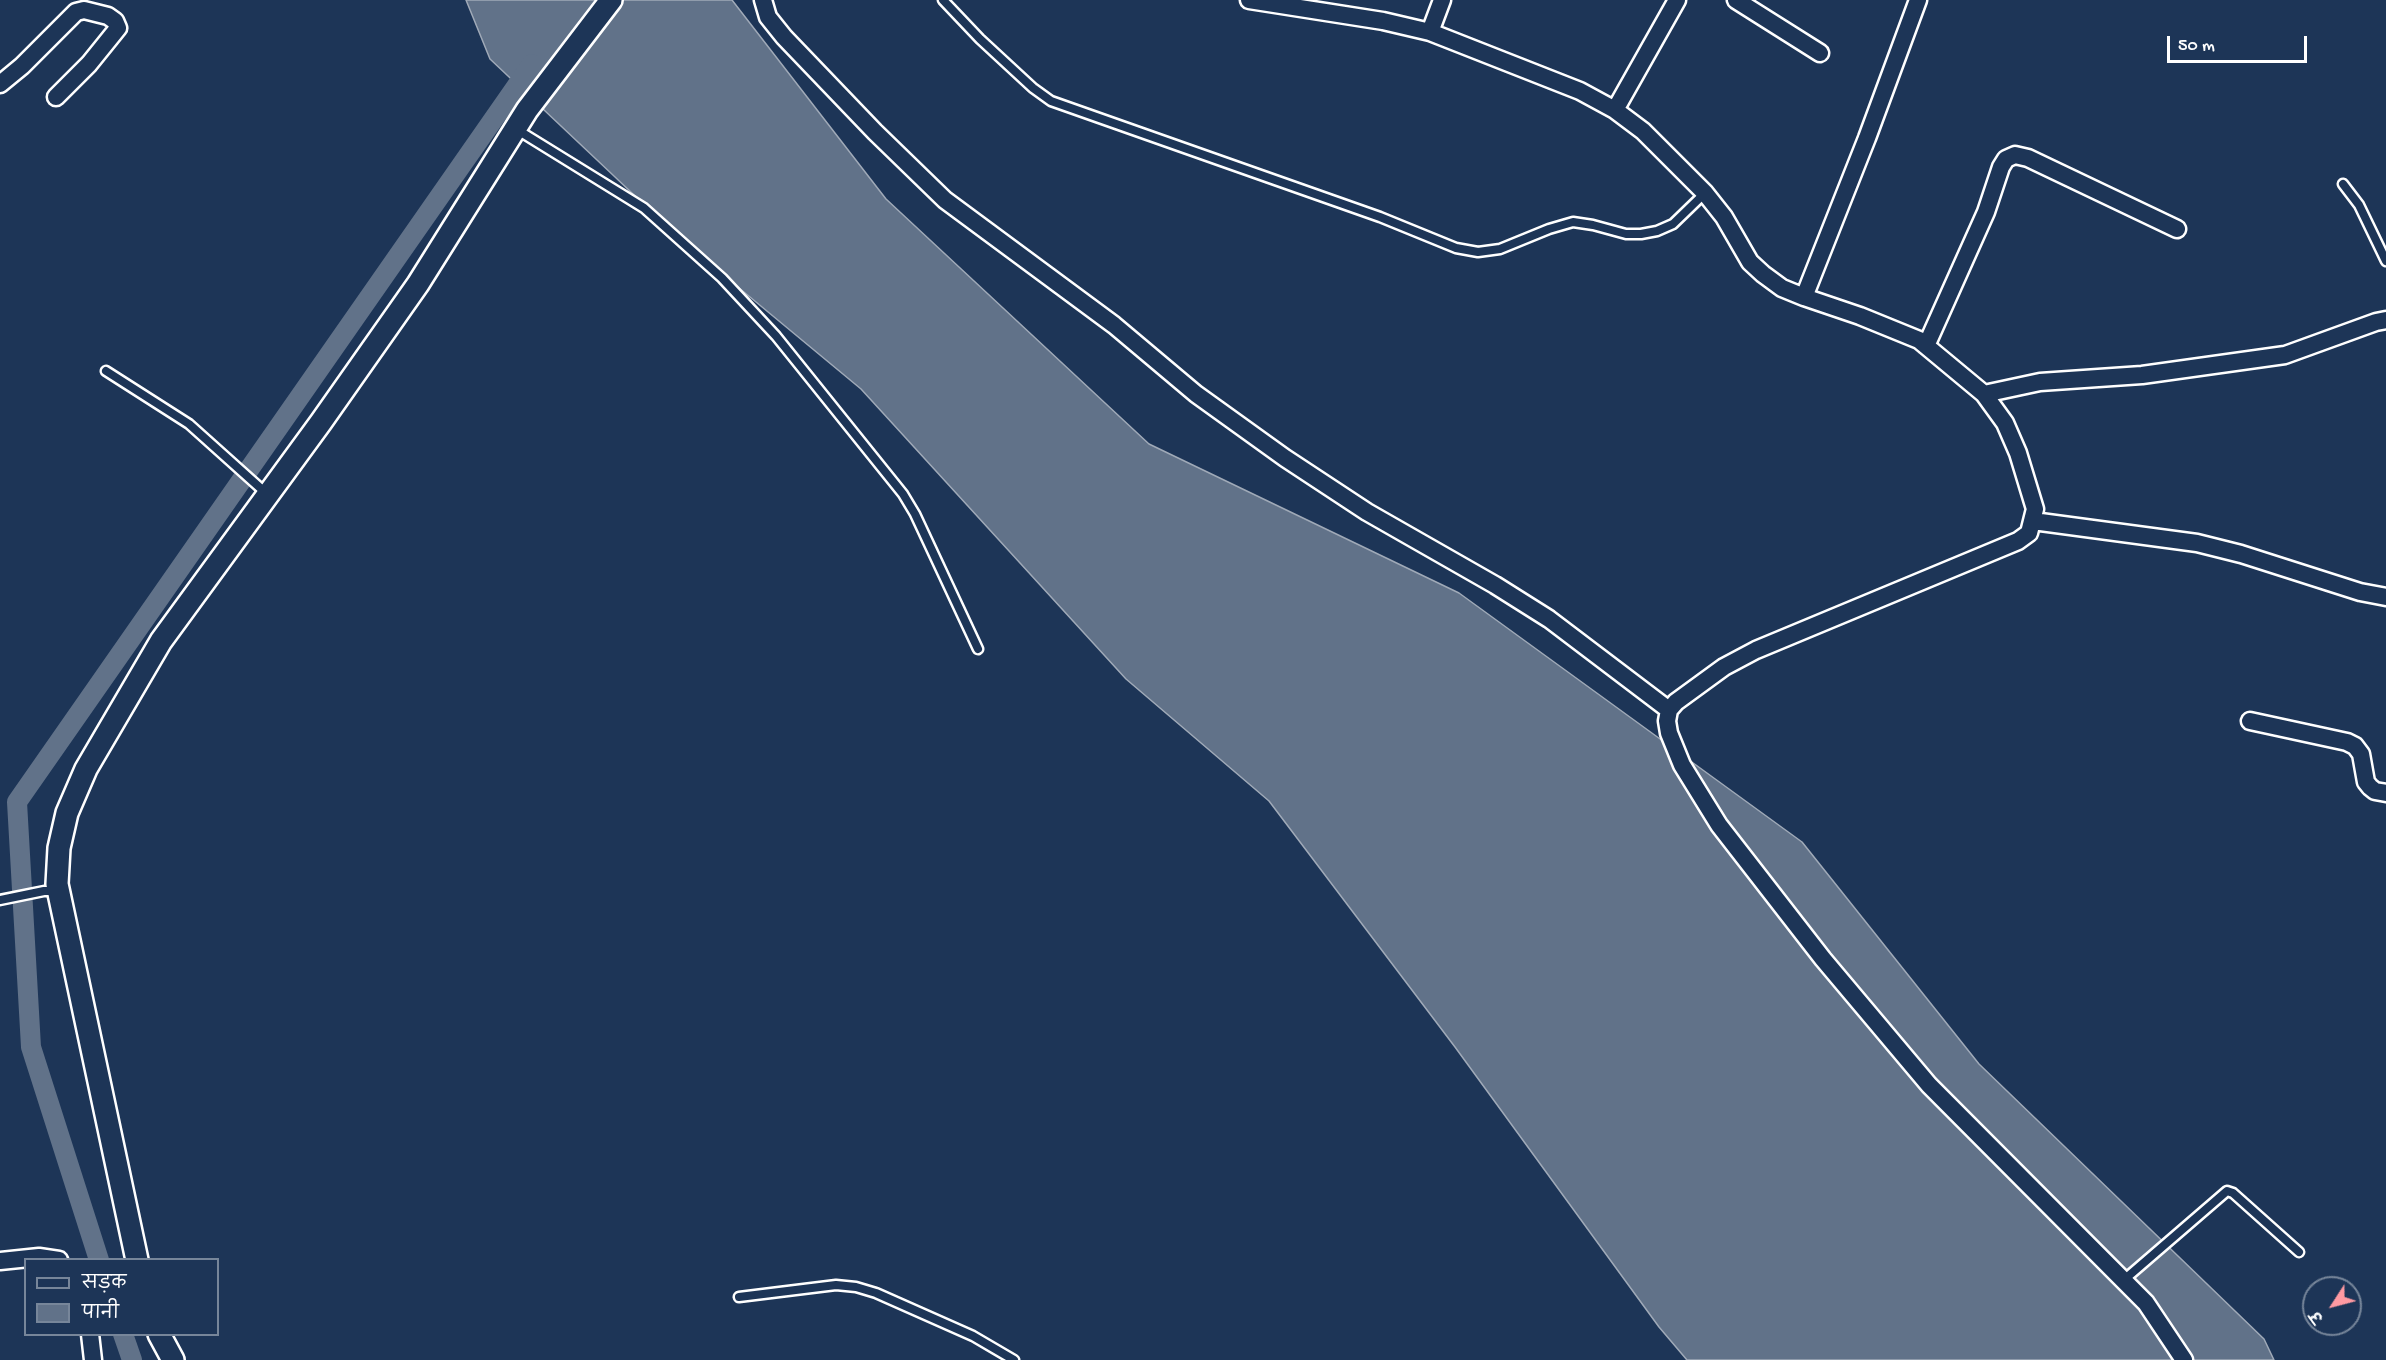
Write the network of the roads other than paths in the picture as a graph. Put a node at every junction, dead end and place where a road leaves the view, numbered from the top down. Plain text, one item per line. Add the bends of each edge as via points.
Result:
1 (611, 0) edge
2 (763, 0) edge
3 (943, 0) edge
4 (1249, 0) edge
5 (1442, 0) edge
6 (1677, 0) edge
7 (1736, 0) edge
8 (1918, 0) edge
9 (1430, 32) junction
10 (1820, 52) dead end
11 (0, 84) edge
12 (56, 97) dead end
13 (1615, 110) junction
14 (516, 129) junction
15 (2343, 184) dead end
16 (1705, 193) junction
17 (2177, 229) dead end
18 (2386, 261) edge
19 (1804, 297) junction
20 (2386, 320) edge
21 (1926, 346) junction
22 (106, 371) dead end
23 (1984, 394) junction
24 (260, 488) junction
25 (2034, 521) junction
26 (2386, 597) edge
27 (978, 649) dead end
28 (1669, 710) junction
29 (2250, 721) dead end
30 (2386, 793) edge
31 (51, 891) junction
32 (0, 900) edge
33 (2299, 1252) dead end
34 (29, 1258) edge
35 (46, 1258) edge
36 (137, 1258) edge
37 (24, 1259) edge
38 (0, 1261) edge
39 (2125, 1279) junction
40 (739, 1297) dead end
41 (90, 1336) edge
42 (160, 1336) edge
43 (92, 1360) edge
44 (173, 1360) edge
45 (1014, 1360) edge
46 (2184, 1360) edge

1 - 14 street
2 - 28 street via 768,17 784,37 945,200 1285,458 1367,512 1549,619
3 - 16 lane via 980,39 1051,101 1380,217 1456,248 1478,252 1500,249 1573,222 1626,234 1657,231 1673,224
4 - 9 street
5 - 9 street
6 - 13 street
7 - 10 street
8 - 19 street
9 - 13 street via 1580,91
11 - 12 street via 76,12 108,16 118,28
13 - 16 street via 1643,131
14 - 24 street via 411,293
14 - 27 lane via 644,208 722,278 776,336 903,494
15 - 18 lane via 2363,213
16 - 19 street via 1750,262 1782,288
17 - 21 street via 2028,158 2015,155 2006,159
19 - 21 street via 1860,316
20 - 23 street via 2285,355 2142,375 2040,381
21 - 23 street
22 - 24 lane via 176,414
23 - 25 street via 2005,423 2018,453 2036,509
24 - 31 street via 161,641 86,769 67,813
25 - 26 street via 2197,543
25 - 28 street via 2029,533 2018,541 1756,650 1687,692
28 - 39 street via 1667,721 1682,765 1719,825 1822,959 1929,1085
29 - 30 street via 2355,746 2361,754 2366,782 2375,791
31 - 32 lane
31 - 36 street
33 - 39 lane via 2228,1191
34 - 35 street
37 - 38 street
39 - 46 street via 2158,1319
40 - 45 lane via 836,1285 856,1287 973,1336
41 - 43 street
42 - 44 street

